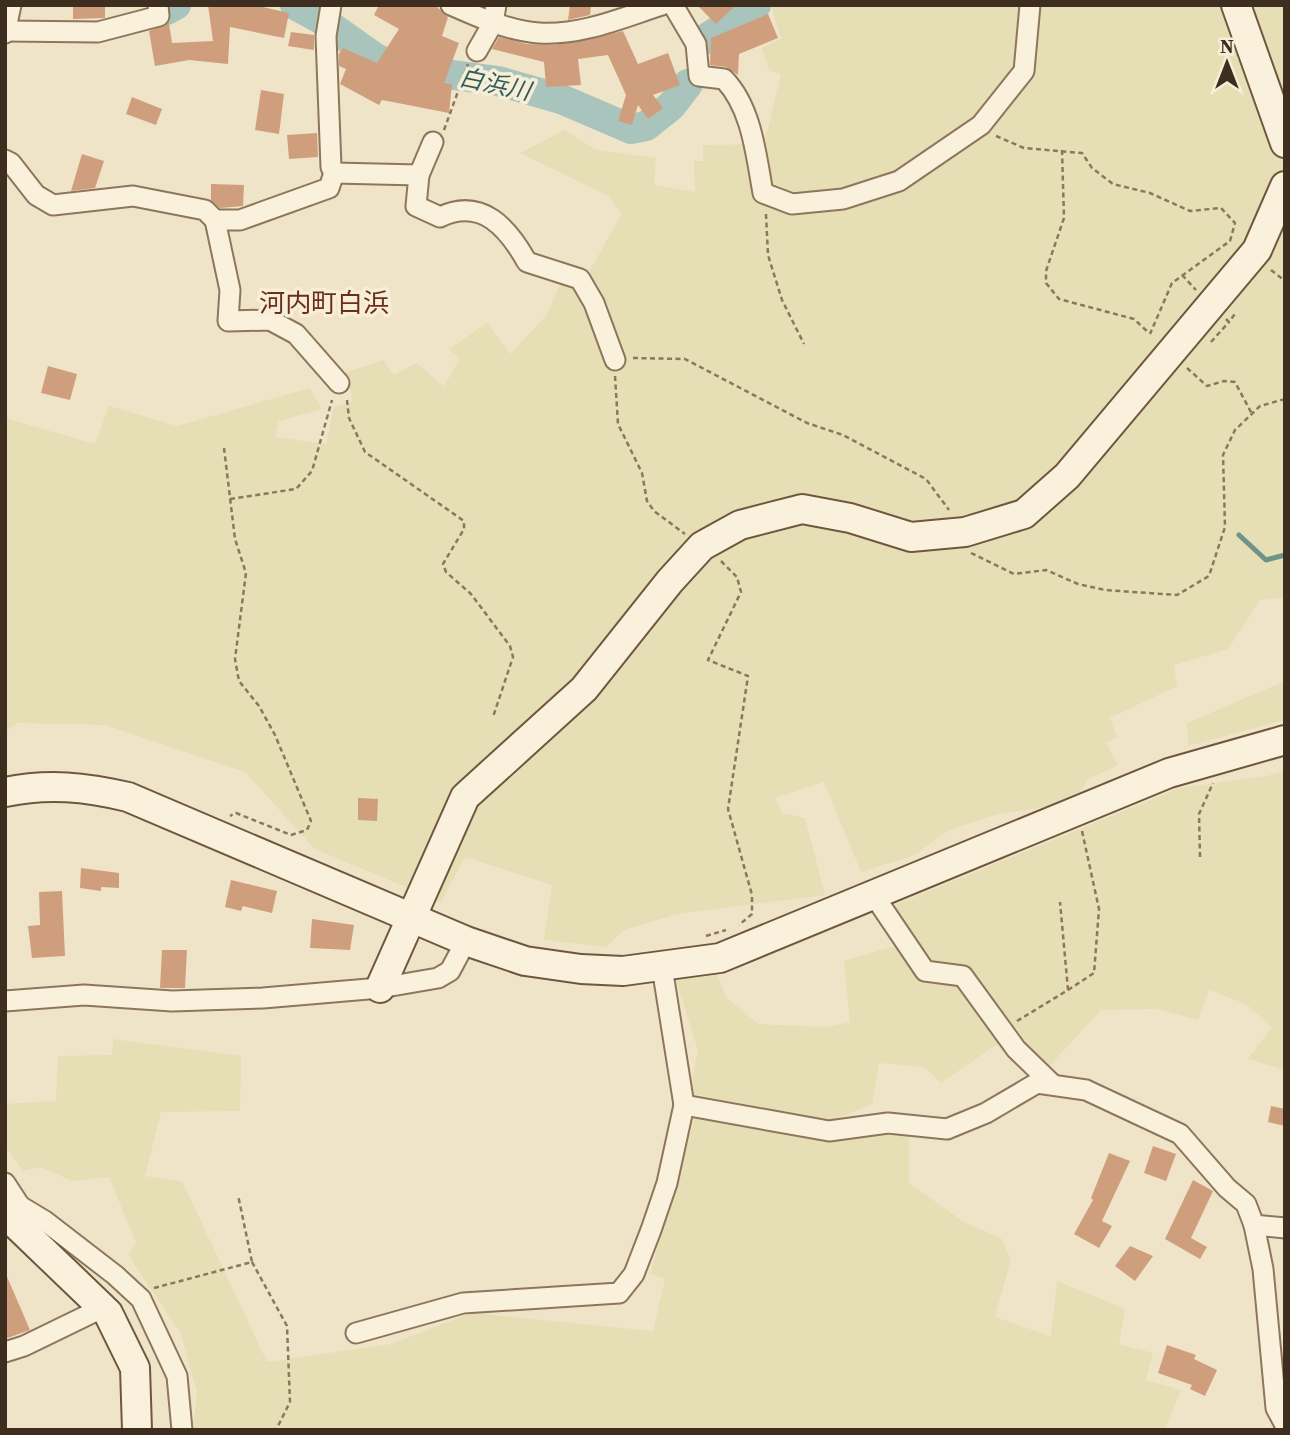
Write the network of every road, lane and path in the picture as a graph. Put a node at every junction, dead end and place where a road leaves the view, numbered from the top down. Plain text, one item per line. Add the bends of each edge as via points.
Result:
1 (10, 5) edge
2 (158, 5) edge
3 (451, 5) edge
4 (662, 5) edge
5 (673, 5) edge
6 (1030, 5) edge
7 (1236, 5) edge
8 (494, 14) edge
9 (328, 17) edge
10 (6, 32) edge
11 (472, 59) joint
12 (981, 125) junction
13 (433, 142) joint
14 (1285, 143) edge
15 (1062, 149) junction
16 (5, 160) edge
17 (334, 173) junction
18 (419, 175) junction
19 (1285, 186) edge
20 (763, 194) junction
21 (215, 220) junction
22 (1267, 267) dead end
23 (1285, 281) edge
24 (804, 344) dead end
25 (1170, 353) junction
26 (615, 360) junction
27 (339, 383) junction
28 (1285, 399) edge
29 (1252, 414) junction
30 (224, 447) dead end
31 (230, 499) junction
32 (964, 532) junction
33 (702, 546) junction
34 (492, 717) dead end
35 (1285, 740) edge
36 (1227, 755) junction
37 (5, 792) edge
38 (1077, 811) junction
39 (222, 835) junction
40 (1200, 857) dead end
41 (875, 897) junction
42 (1060, 902) dead end
43 (412, 918) junction
44 (702, 937) dead end
45 (466, 941) junction
46 (662, 967) junction
47 (380, 988) junction
48 (1068, 990) junction
49 (5, 1001) edge
50 (1003, 1030) junction
51 (1051, 1083) junction
52 (684, 1105) junction
53 (5, 1183) edge
54 (238, 1195) dead end
55 (12, 1213) edge
56 (1254, 1225) junction
57 (1285, 1228) edge
58 (252, 1262) junction
59 (134, 1293) junction
60 (100, 1304) junction
61 (356, 1333) dead end
62 (5, 1352) edge
63 (1281, 1425) edge
64 (137, 1430) edge
65 (182, 1430) edge
66 (276, 1430) edge

1 - 10 street
2 - 10 street via 159,16 98,32
3 - 8 street
4 - 8 street via 591,28 539,33
5 - 20 street via 696,44 699,76 724,79 737,92 750,127
6 - 12 street via 1024,71
7 - 14 street
8 - 11 street
9 - 17 street
11 - 13 path via 442,136
12 - 15 path via 1000,140 1024,148
12 - 20 street via 900,181 843,199 792,204
13 - 18 street
15 - 15 path via 1064,218 1046,283 1059,299 1134,319 1150,334 1172,283 1230,241 1235,223 1221,208 1190,211 1150,193 1113,184 1092,168 1082,153
16 - 21 street via 36,195 53,205 133,196 205,210
17 - 18 street
17 - 21 street via 329,188 240,220
18 - 26 street via 416,206 440,217 452,211 491,216 512,234 527,262 580,279
19 - 25 street via 1257,250
20 - 24 path via 768,255 782,300
21 - 27 street via 230,290 228,321 270,320 296,334
22 - 23 path
25 - 29 path via 1207,386 1235,382
25 - 32 street via 1067,476 1024,514
26 - 32 path via 685,359 807,423 843,435 926,479
26 - 33 path via 618,424 642,473 647,501
27 - 31 path via 312,471 296,489
27 - 34 path via 346,391 349,418 365,452 464,521 464,529 443,564 471,594 513,656
28 - 29 path via 1260,406
29 - 32 path via 1235,430 1223,455 1225,527 1209,576 1177,595 1105,590 1046,570 1014,574 972,555
30 - 31 path
31 - 39 path via 235,539 246,573 235,659 239,681 275,735 311,821 307,830 291,835 236,813
32 - 33 street via 911,537 802,509 740,525
33 - 43 street via 584,689 465,797
33 - 44 path via 728,566 741,592 708,660 748,676 728,809 752,895 752,914 737,926
35 - 36 street
36 - 38 street
36 - 40 path via 1199,814
37 - 39 street via 36,785 80,786 128,797
38 - 41 street
38 - 48 path via 1099,909 1094,973
39 - 43 street
41 - 46 street via 720,958
41 - 50 street via 925,971 963,976
42 - 48 path
43 - 45 street
43 - 47 street
45 - 46 street via 525,961 581,969
45 - 47 street via 450,971 438,978
46 - 52 street
47 - 49 street via 263,998 172,1001 84,995
48 - 50 path
50 - 51 street
51 - 52 street via 1037,1083 986,1113 947,1129 888,1123 829,1131
51 - 56 street via 1086,1090 1180,1133 1246,1204
52 - 61 street via 651,1230 634,1274 619,1293 463,1303
53 - 55 street
54 - 58 path
55 - 59 street via 45,1221
55 - 60 street
56 - 57 street
56 - 63 street
58 - 59 path
58 - 66 path via 287,1326 290,1402
59 - 65 street via 177,1376
60 - 62 street via 96,1311
60 - 64 street via 135,1368

